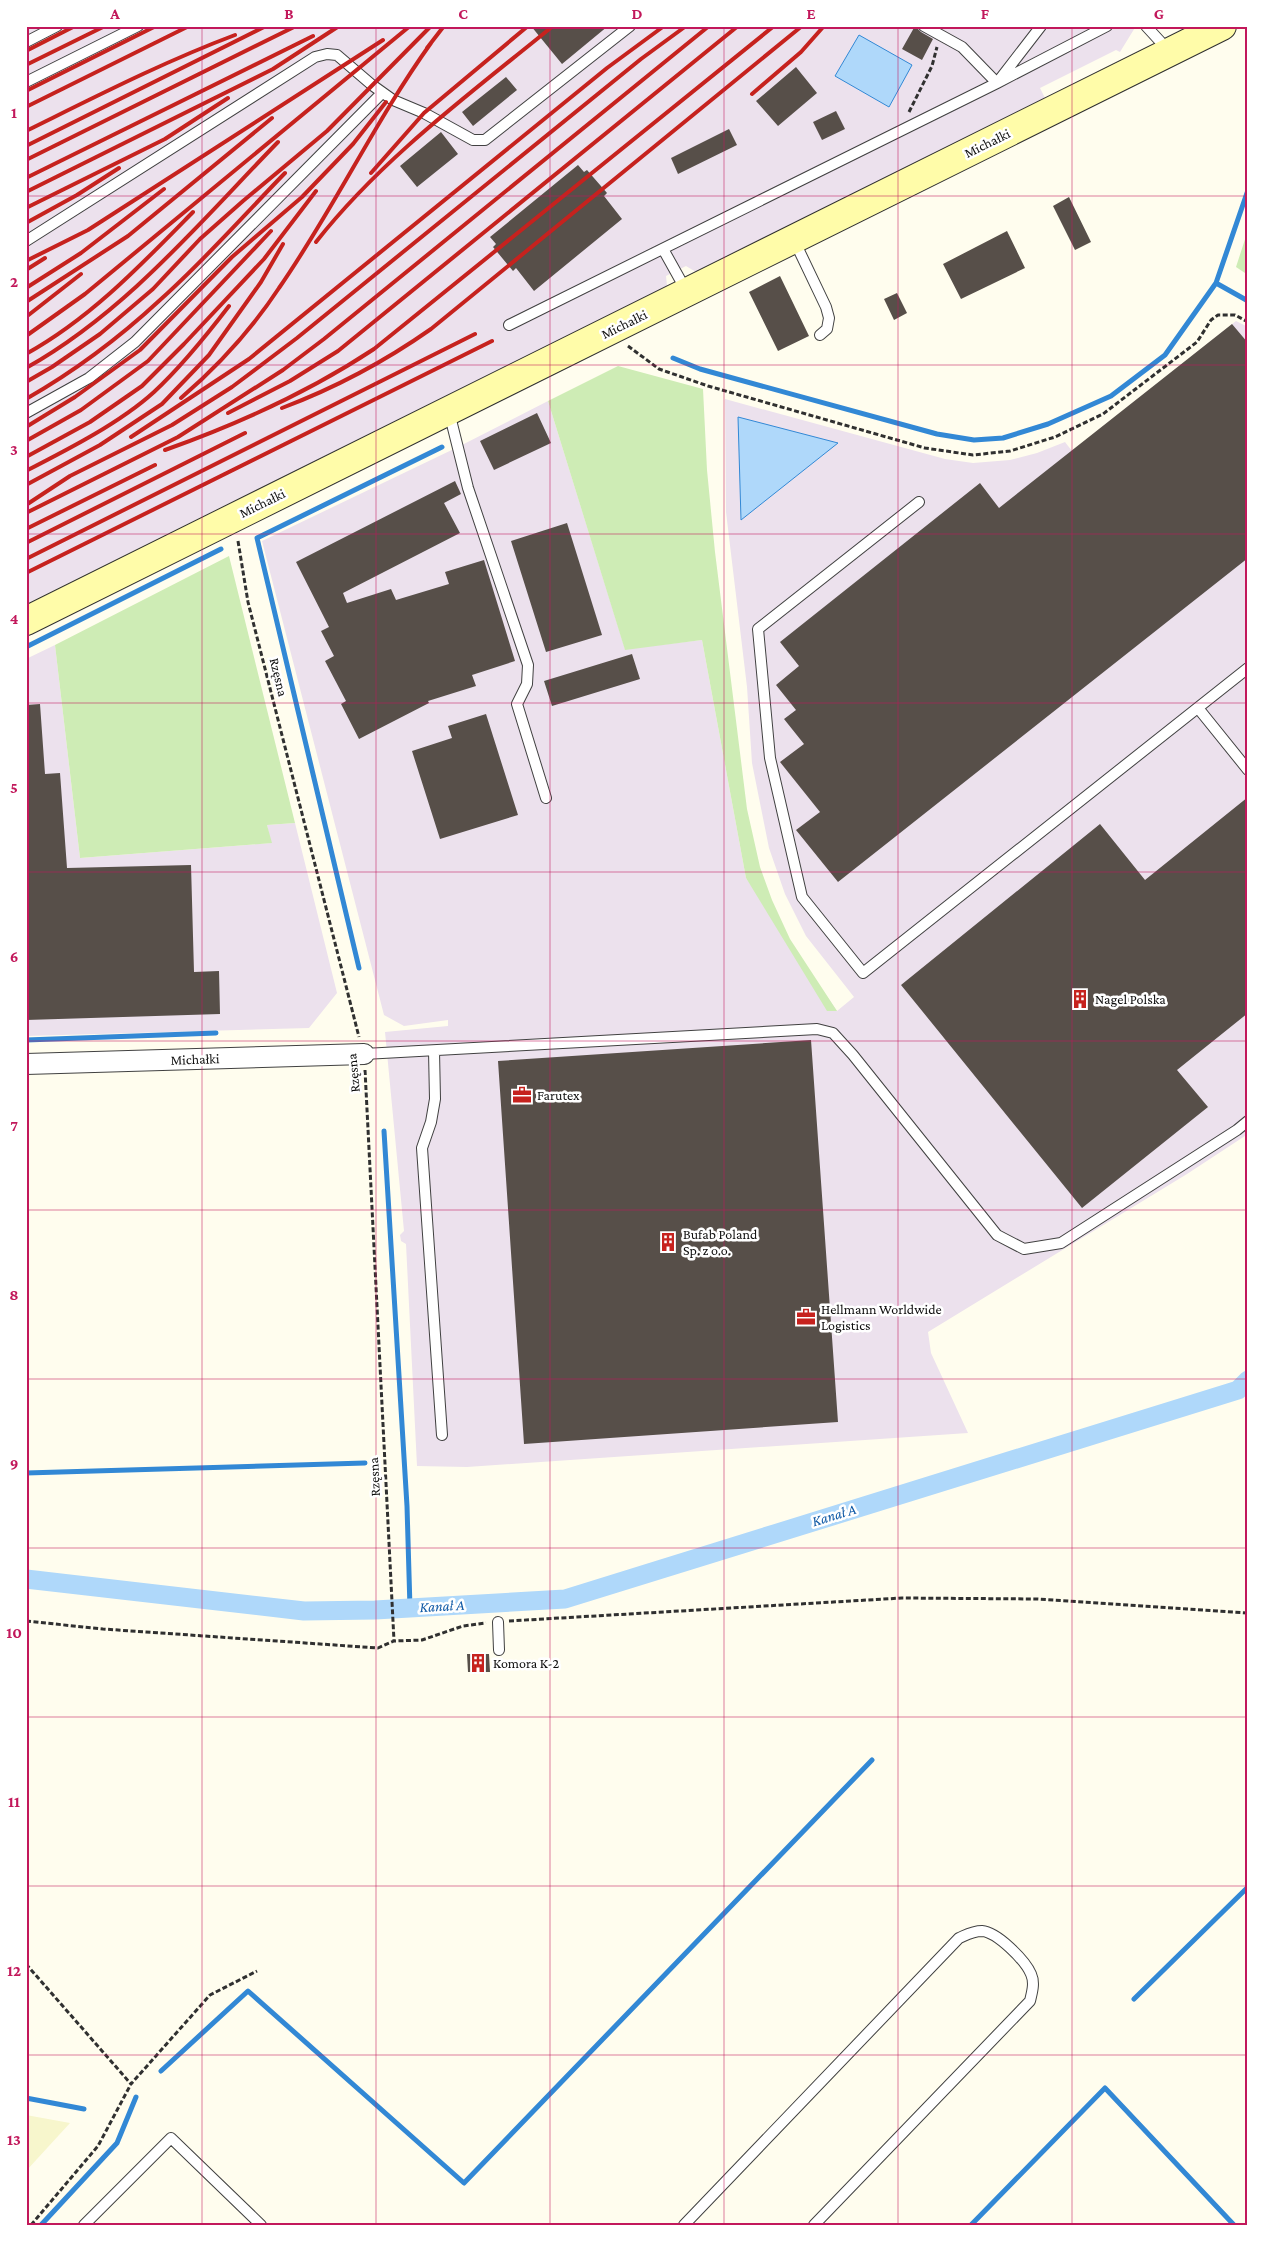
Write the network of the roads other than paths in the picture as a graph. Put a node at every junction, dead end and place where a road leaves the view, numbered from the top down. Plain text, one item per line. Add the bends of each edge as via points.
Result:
1 (57, 26) edge
2 (138, 26) edge
3 (630, 26) edge
4 (924, 26) edge
5 (1041, 26) edge
6 (1107, 26) edge
7 (1146, 26) edge
8 (1222, 26) edge
9 (26, 42) edge
10 (1170, 52) junction
11 (26, 82) edge
12 (997, 83) junction
13 (382, 93) junction
14 (794, 239) junction
15 (26, 241) edge
16 (663, 249) junction
17 (687, 292) junction
18 (509, 325) dead end
19 (820, 335) dead end
20 (448, 411) junction
21 (26, 413) edge
22 (919, 502) dead end
23 (26, 621) edge
24 (1248, 668) edge
25 (1198, 708) junction
26 (1248, 770) edge
27 (546, 798) dead end
28 (434, 1051) junction
29 (364, 1054) joint
30 (26, 1064) edge
31 (1248, 1121) edge
32 (442, 1435) dead end
33 (498, 1622) road end
34 (499, 1650) dead end
35 (84, 2225) edge
36 (261, 2225) edge
37 (684, 2225) edge
38 (814, 2225) edge

1 - 9 lane
2 - 11 lane
3 - 13 lane via 485,140 473,140
4 - 12 lane via 962,47
5 - 12 lane
6 - 12 lane
7 - 10 lane
8 - 10 street, Michałki
10 - 14 street, Michałki
12 - 16 lane
13 - 15 lane via 337,55 315,58
13 - 21 lane via 135,342 89,378
14 - 17 street, Michałki
14 - 19 lane via 829,318 827,329
16 - 17 lane
16 - 18 lane
17 - 20 street, Michałki
20 - 23 street, Michałki
20 - 27 lane via 468,488 528,665 527,684 518,704
22 - 25 lane via 758,629 770,758 802,897 863,973
24 - 25 lane
25 - 26 lane
28 - 29 lane
28 - 31 lane via 817,1029 834,1033 997,1235 1024,1249 1061,1243
28 - 32 lane via 435,1099 422,1148
29 - 30 street, Michałki
33 - 34 lane
35 - 36 lane via 171,2138
37 - 38 lane via 959,1938 977,1932 995,1934 1031,1974 1033,1988 1030,2001

